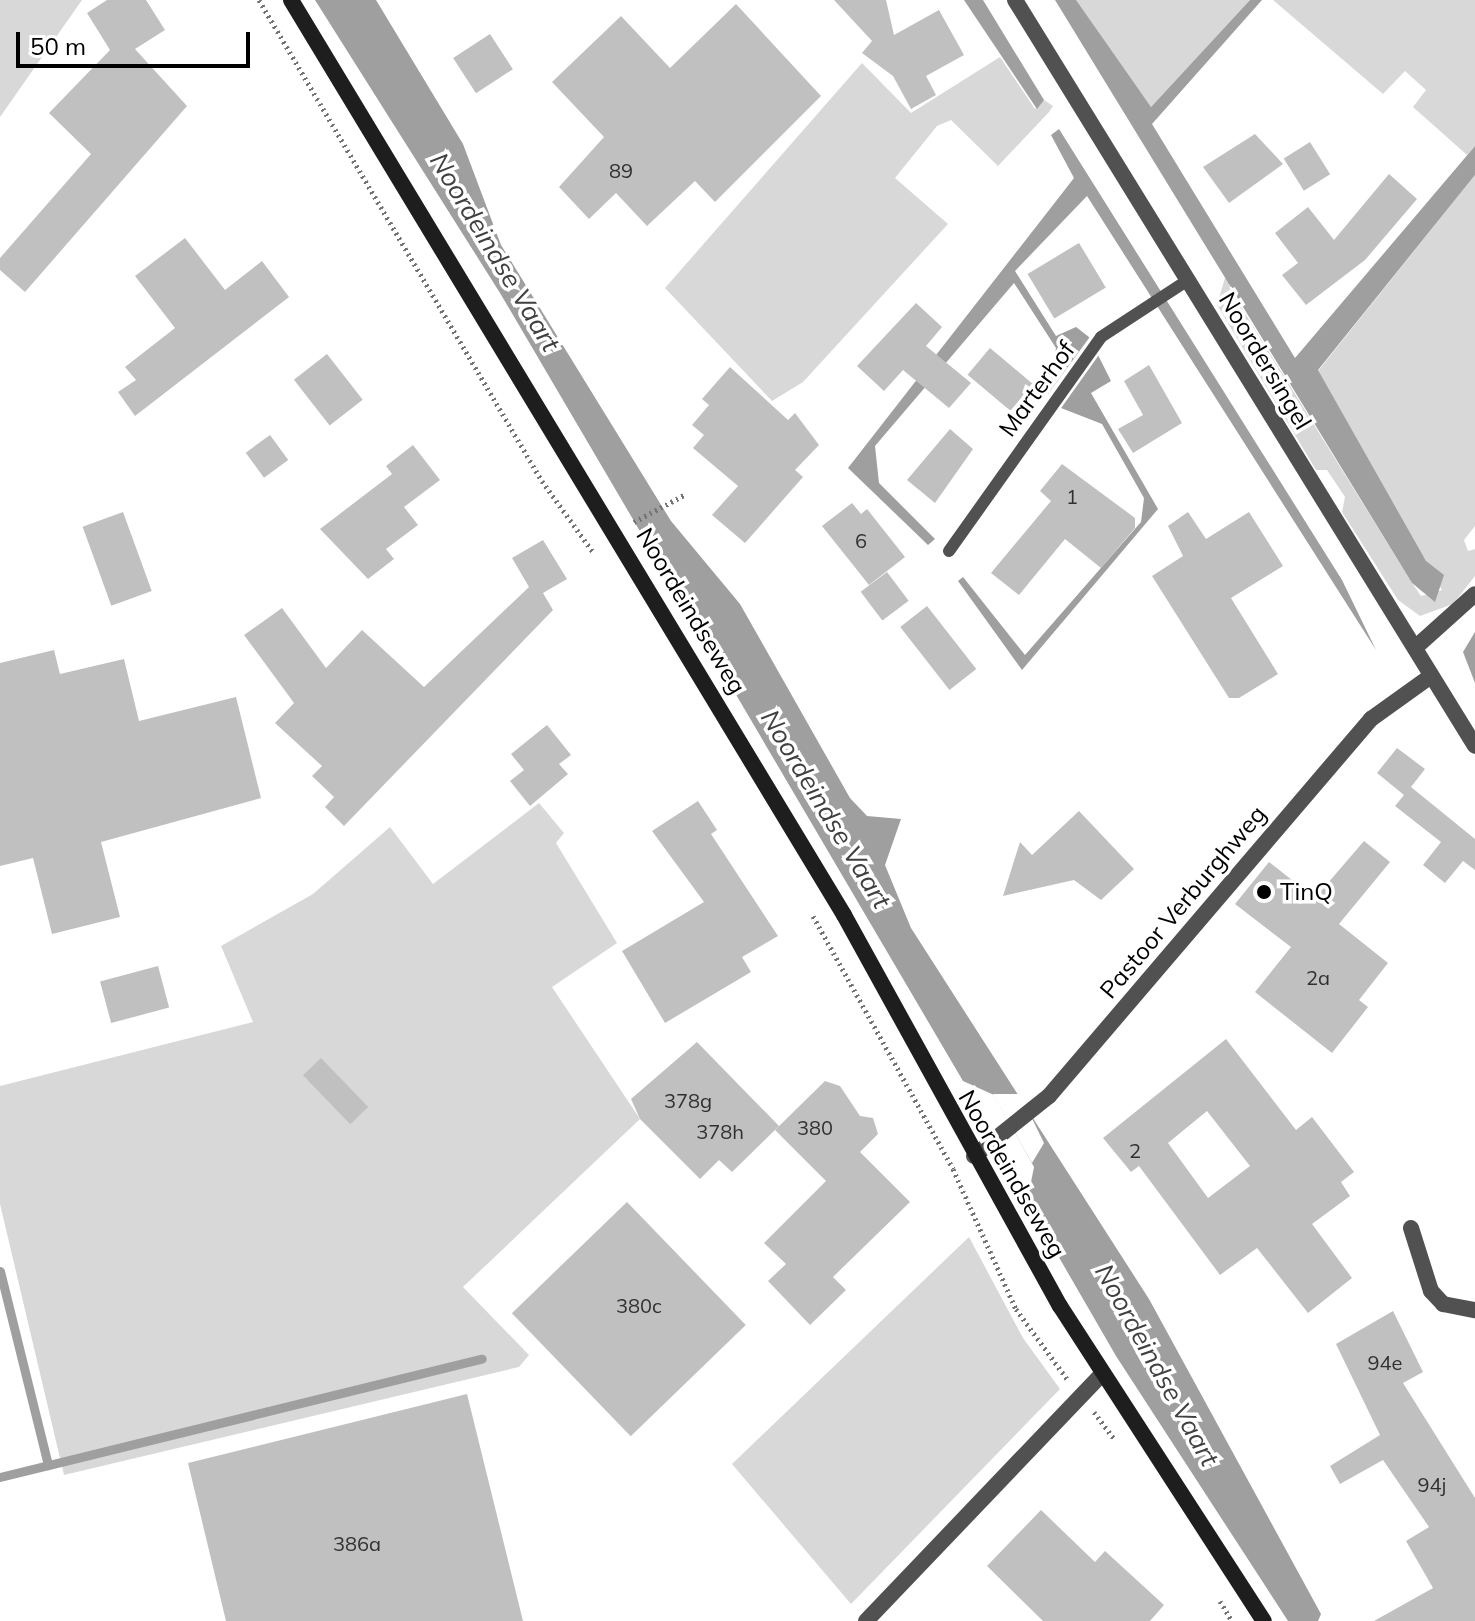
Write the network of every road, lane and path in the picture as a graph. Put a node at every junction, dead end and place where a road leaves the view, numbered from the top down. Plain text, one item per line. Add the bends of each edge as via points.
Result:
1 (259, 0) edge
2 (291, 0) edge
3 (1015, 0) edge
4 (1188, 280) junction
5 (686, 494) dead end
6 (639, 519) dead end
7 (949, 551) dead end
8 (597, 556) dead end
9 (1475, 594) edge
10 (1416, 647) junction
11 (1428, 678) junction
12 (1475, 746) edge
13 (810, 909) dead end
14 (974, 1156) junction
15 (953, 1169) dead end
16 (1411, 1228) dead end
17 (1475, 1310) edge
18 (1103, 1373) junction
19 (866, 1621) edge
20 (1264, 1621) edge

1 - 8 path via 542,481
2 - 14 street, Noordeindseweg via 562,458 771,792
3 - 4 street, Noordersingel
4 - 7 lane, Marterhof via 1101,337
4 - 10 street, Noordersingel
5 - 6 path
9 - 10 street
10 - 11 street, Noordersingel
11 - 12 street, Noordersingel
11 - 14 street, Pastoor Verburghweg via 1371,719 1031,1115
13 - 15 path, Noordeindseweg
14 - 18 street, Noordeindseweg
16 - 17 street via 1431,1291 1443,1304
18 - 19 street
18 - 20 street, Noordeindseweg

